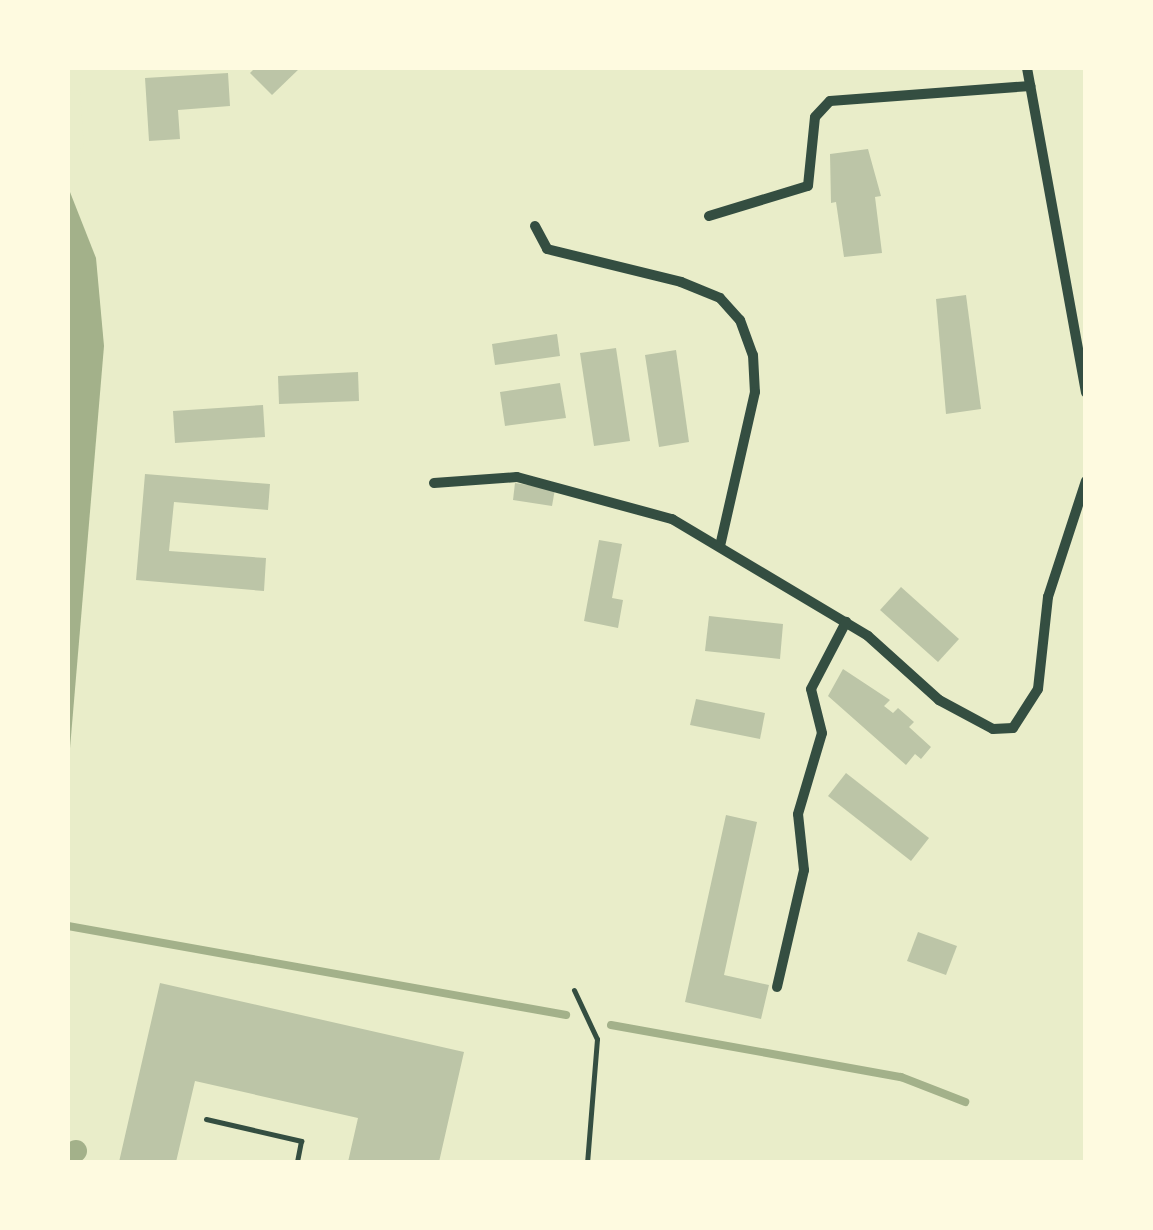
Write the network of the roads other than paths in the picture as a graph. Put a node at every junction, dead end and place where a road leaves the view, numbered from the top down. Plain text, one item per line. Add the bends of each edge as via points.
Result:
1 (1027, 68) edge
2 (1030, 86) junction
3 (709, 216) dead end
4 (535, 226) dead end
5 (1086, 393) edge
6 (1086, 481) edge
7 (434, 483) dead end
8 (720, 546) junction
9 (846, 622) junction
10 (776, 987) dead end
11 (574, 990) dead end
12 (206, 1119) dead end
13 (297, 1162) edge
14 (588, 1162) edge

1 - 2 street
2 - 3 street via 830,101 815,118 808,186
2 - 5 street
4 - 8 street via 548,249 681,282 720,298 740,320 753,355 755,392
6 - 9 street via 1048,596 1038,688 1013,728 972,721
7 - 8 street via 517,477 578,490 672,519
8 - 9 street
9 - 10 street via 811,689 822,732 798,814 804,870
11 - 14 lane via 596,1039
12 - 13 lane via 302,1141

